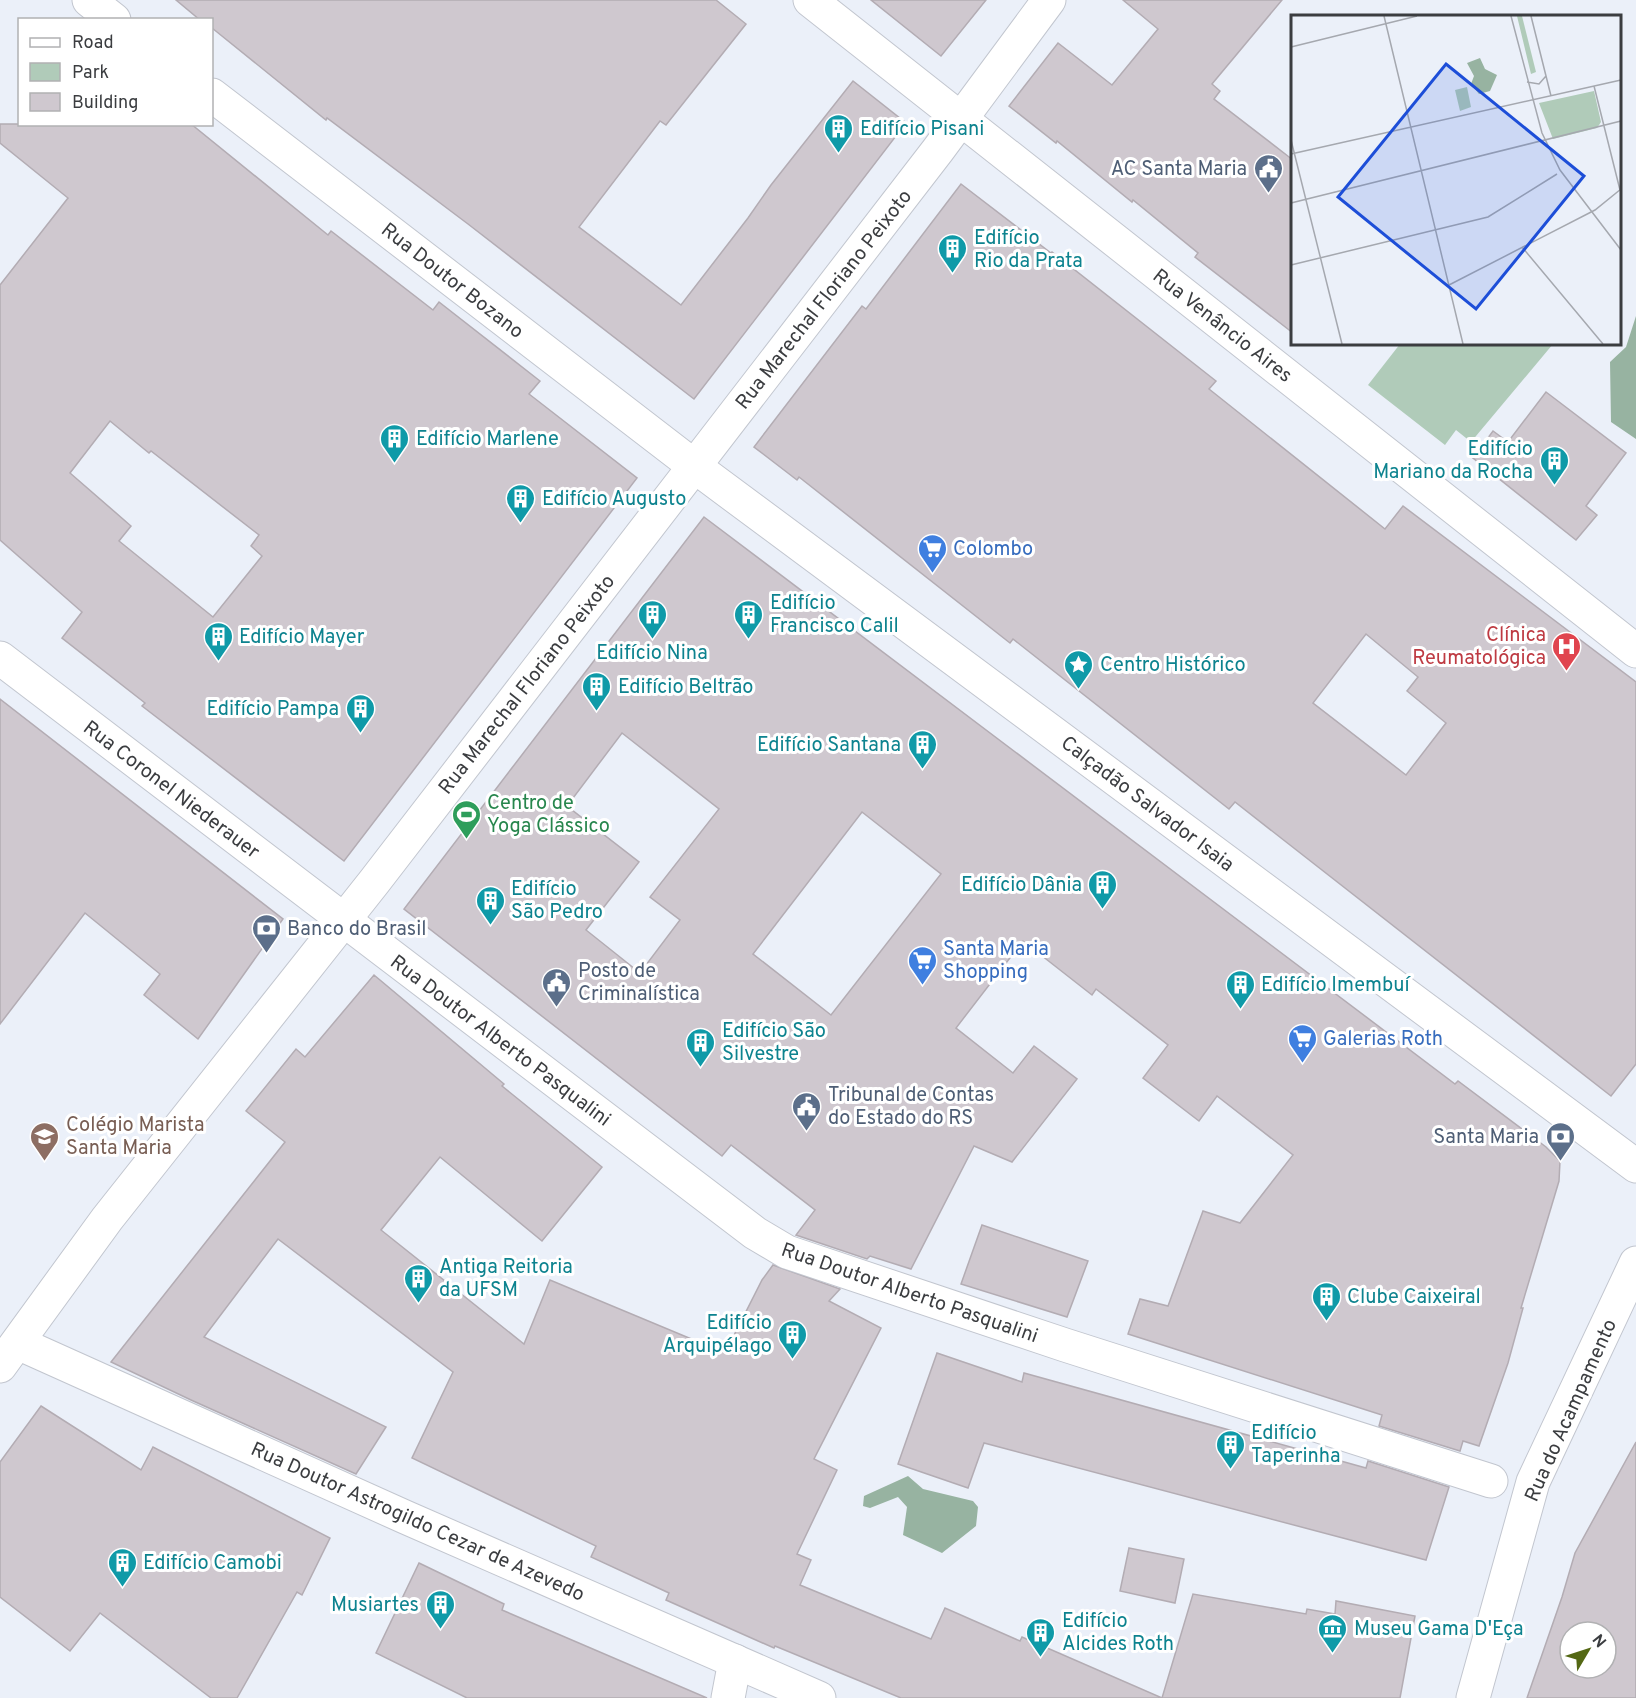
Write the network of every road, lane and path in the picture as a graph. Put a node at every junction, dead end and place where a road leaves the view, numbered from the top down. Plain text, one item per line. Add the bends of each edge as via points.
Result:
1 (89, 0) edge
2 (810, 0) edge
3 (1049, 0) edge
4 (112, 18) edge
5 (213, 95) edge
6 (961, 119) junction
7 (694, 466) junction
8 (1636, 651) edge
9 (0, 658) edge
10 (344, 920) junction
11 (1636, 1166) edge
12 (1636, 1263) edge
13 (9, 1355) edge
14 (1491, 1481) dead end
15 (735, 1661) junction
16 (728, 1698) edge
17 (819, 1698) edge
18 (1473, 1698) edge

1 - 4 street
2 - 6 street, Rua Venâncio Aires
3 - 6 street, Rua Marechal Floriano Peixoto
5 - 7 street, Rua Doutor Bozano
6 - 7 street, Rua Marechal Floriano Peixoto
6 - 8 street, Rua Venâncio Aires
7 - 10 street, Rua Marechal Floriano Peixoto
7 - 11 street, Calçadão Salvador Isaia
9 - 10 street, Rua Coronel Niederauer
10 - 13 street, Rua Marechal Floriano Peixoto via 107,1219
10 - 14 street, Rua Doutor Alberto Pasqualini via 755,1233 787,1252
12 - 18 street, Rua do Acampamento via 1533,1482
13 - 15 street, Rua Doutor Astrogildo Cezar de Azevedo via 405,1517
15 - 16 street
15 - 17 street, Rua Doutor Astrogildo Cezar de Azevedo

